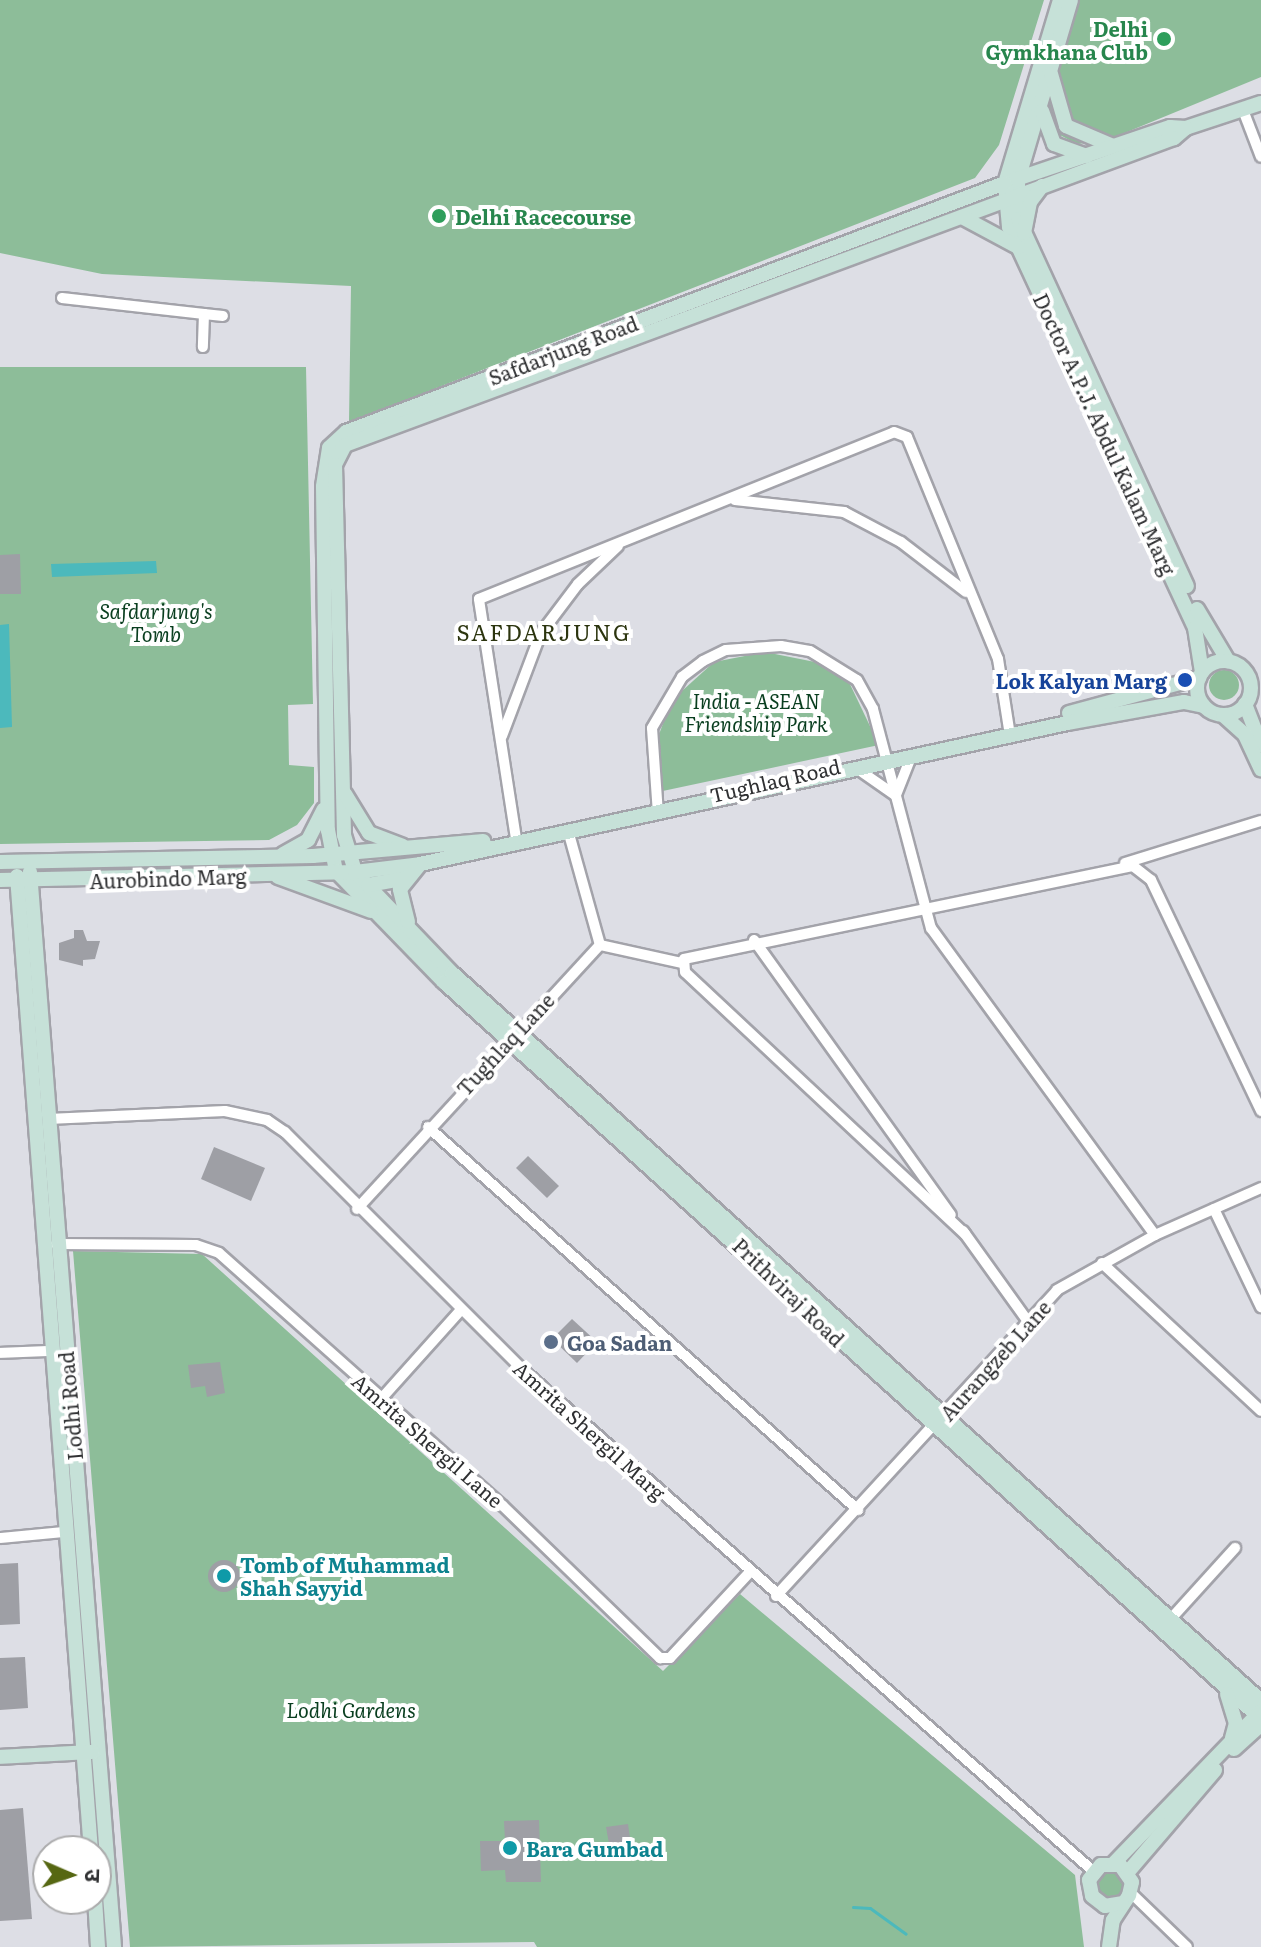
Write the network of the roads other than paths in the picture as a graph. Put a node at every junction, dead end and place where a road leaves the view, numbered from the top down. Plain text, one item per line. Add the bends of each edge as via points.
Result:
1 (1060, 0) edge
2 (1071, 0) edge
3 (1051, 74) junction
4 (1042, 103) junction
5 (1261, 103) edge
6 (1243, 110) junction
7 (1186, 128) junction
8 (1019, 144) junction
9 (1115, 146) junction
10 (1087, 156) junction
11 (1261, 157) edge
12 (1044, 184) junction
13 (1011, 189) junction
14 (974, 195) junction
15 (962, 217) junction
16 (1021, 240) junction
17 (1032, 264) junction
18 (62, 298) dead end
19 (204, 314) junction
20 (223, 316) dead end
21 (203, 347) dead end
22 (729, 500) junction
23 (623, 541) junction
24 (968, 593) junction
25 (1228, 661) junction
26 (1201, 675) junction
27 (1255, 678) edge
28 (1252, 699) edge
29 (1204, 706) junction
30 (334, 707) junction
31 (1223, 715) junction
32 (1009, 731) junction
33 (501, 742) junction
34 (1256, 743) edge
35 (911, 757) junction
36 (887, 758) junction
37 (1261, 769) edge
38 (859, 770) junction
39 (343, 790) junction
40 (896, 797) junction
41 (327, 798) junction
42 (657, 810) junction
43 (1261, 821) edge
44 (569, 834) junction
45 (516, 840) junction
46 (346, 854) junction
47 (329, 855) junction
48 (420, 856) junction
49 (275, 857) junction
50 (0, 862) edge
51 (24, 864) junction
52 (1120, 865) junction
53 (336, 871) junction
54 (355, 872) junction
55 (271, 875) junction
56 (407, 878) junction
57 (0, 880) edge
58 (23, 882) junction
59 (368, 885) junction
60 (921, 906) junction
61 (375, 913) junction
62 (413, 931) junction
63 (754, 940) junction
64 (600, 945) junction
65 (682, 963) junction
66 (512, 1034) junction
67 (1261, 1111) edge
68 (48, 1119) junction
69 (428, 1127) junction
70 (1261, 1188) edge
71 (357, 1209) junction
72 (1214, 1209) junction
73 (965, 1234) junction
74 (1155, 1235) junction
75 (56, 1244) junction
76 (1102, 1263) junction
77 (1261, 1307) edge
78 (460, 1311) junction
79 (1027, 1320) junction
80 (49, 1351) junction
81 (0, 1353) edge
82 (381, 1399) junction
83 (1261, 1411) edge
84 (940, 1421) junction
85 (858, 1510) junction
86 (64, 1532) junction
87 (0, 1538) edge
88 (1235, 1548) dead end
89 (749, 1573) junction
90 (776, 1596) junction
91 (1168, 1622) junction
92 (1239, 1681) junction
93 (1222, 1685) junction
94 (1261, 1690) edge
95 (1260, 1714) edge
96 (1244, 1740) junction
97 (1261, 1740) edge
98 (1228, 1745) junction
99 (101, 1752) junction
100 (85, 1753) junction
101 (0, 1757) edge
102 (90, 1835) edge
103 (1114, 1863) junction
104 (1093, 1871) junction
105 (1128, 1872) junction
106 (1126, 1898) junction
107 (1102, 1905) junction
108 (96, 1915) edge
109 (98, 1947) edge
110 (114, 1947) edge
111 (1101, 1947) edge
112 (1109, 1947) edge
113 (1187, 1947) edge

1 - 8 main road
2 - 3 main road
3 - 4 main road
3 - 9 main road via 1066,126 1087,140
4 - 10 main road via 1054,144
4 - 13 main road
5 - 6 main road, Safdarjung Road
6 - 7 main road, Safdarjung Road
6 - 11 street
7 - 9 main road, Safdarjung Road via 1170,127
7 - 12 main road, Safdarjung Road via 1174,138
8 - 13 main road
8 - 14 main road
9 - 10 main road, Safdarjung Road
10 - 13 main road, Safdarjung Road
12 - 13 main road, Safdarjung Road
12 - 16 main road via 1030,202
13 - 14 main road, Safdarjung Road
13 - 15 main road, Safdarjung Road
13 - 16 main road, Doctor A.P.J. Abdul Kalam Marg
14 - 30 main road, Safdarjung Road via 346,432 329,448 323,465
15 - 16 main road
15 - 30 main road, Safdarjung Road via 345,445 335,465
16 - 17 main road, Doctor A.P.J. Abdul Kalam Marg
17 - 25 main road, Doctor A.P.J. Abdul Kalam Marg via 1203,622
17 - 26 main road, Doctor A.P.J. Abdul Kalam Marg via 1195,628
18 - 19 street
19 - 20 street
19 - 21 street
22 - 23 street
22 - 24 street via 844,512 901,542
22 - 24 street via 901,432
23 - 33 street via 578,584 541,633
23 - 33 street via 477,602
24 - 32 street via 998,659
25 - 26 main road
25 - 27 main road
26 - 29 main road
26 - 32 main road, Tughlaq Road via 1157,694
27 - 28 main road
28 - 31 main road
28 - 34 main road
29 - 31 main road
29 - 32 main road, Tughlaq Road via 1159,705
30 - 39 main road, Safdarjung Road
30 - 41 main road, Safdarjung Road
31 - 34 main road
32 - 35 main road, Tughlaq Road
32 - 36 main road, Tughlaq Road
33 - 45 street
34 - 37 main road
35 - 36 main road, Tughlaq Road
35 - 40 street
36 - 38 main road, Tughlaq Road
36 - 40 street
36 - 42 main road, Tughlaq Road
36 - 42 street via 857,680 835,664 781,646 726,650 682,677 658,710 649,750
38 - 40 street
38 - 42 main road, Tughlaq Road
39 - 46 main road, Safdarjung Road
39 - 48 main road via 369,833
40 - 60 street
41 - 47 main road, Safdarjung Road
41 - 49 main road via 308,840
42 - 44 main road, Tughlaq Road
42 - 45 main road, Tughlaq Road
43 - 52 street
44 - 45 main road, Tughlaq Road
44 - 64 street
45 - 48 main road, Tughlaq Road
46 - 47 main road, Aurobindo Marg
46 - 48 main road, Tughlaq Road
46 - 54 main road, Prithviraj Road
47 - 49 main road, Aurobindo Marg
47 - 53 main road, Prithviraj Road
48 - 54 main road, Tughlaq Road
48 - 56 main road
49 - 51 main road, Aurobindo Marg
50 - 51 main road, Aurobindo Marg
51 - 58 main road, Lodhi Road
52 - 60 street
52 - 67 street via 1151,880
53 - 54 main road, Aurobindo Marg
53 - 55 main road, Aurobindo Marg
53 - 61 main road, Prithviraj Road
54 - 59 main road, Prithviraj Road
55 - 58 main road, Aurobindo Marg
55 - 61 main road
56 - 59 main road
56 - 62 main road via 399,897
57 - 58 main road, Aurobindo Marg
58 - 68 main road, Lodhi Road
58 - 80 main road, Lodhi Road
59 - 62 main road, Prithviraj Road
60 - 63 street
60 - 74 street
61 - 66 main road, Prithviraj Road
62 - 66 main road, Prithviraj Road
63 - 65 street
63 - 73 street
64 - 65 street
64 - 66 street, Tughlaq Lane
65 - 73 street
66 - 69 street, Tughlaq Lane
66 - 84 main road, Prithviraj Road
68 - 71 street, Amrita Shergil Marg via 248,1113 285,1132
68 - 75 main road, Lodhi Road
69 - 71 street, Tughlaq Lane
69 - 85 street
70 - 72 street, Aurangzeb Lane
71 - 78 street, Amrita Shergil Marg
72 - 74 street, Aurangzeb Lane
72 - 77 street
73 - 79 street
74 - 76 street, Aurangzeb Lane
75 - 82 street, Amrita Shergil Lane via 212,1248
75 - 99 main road, Lodhi Road
76 - 79 street, Aurangzeb Lane via 1069,1281
76 - 83 street
78 - 82 street
78 - 89 street, Amrita Shergil Marg
79 - 84 street, Aurangzeb Lane
80 - 81 street
80 - 86 main road, Lodhi Road
82 - 89 street, Amrita Shergil Lane via 660,1658 670,1658
84 - 85 street, Aurangzeb Lane
84 - 91 main road, Prithviraj Road
84 - 93 main road, Prithviraj Road
85 - 90 street, Aurangzeb Lane
86 - 87 street
86 - 100 main road, Lodhi Road
88 - 91 street
89 - 90 street, Amrita Shergil Marg
90 - 104 street, Amrita Shergil Marg
91 - 92 main road, Prithviraj Road
92 - 94 main road
92 - 95 main road, Prithviraj Road
93 - 95 main road, Prithviraj Road
93 - 98 main road via 1236,1723
95 - 96 main road
95 - 98 main road
96 - 97 main road
96 - 105 main road via 1134,1857
98 - 103 main road
99 - 100 main road
99 - 110 main road, Lodhi Road
100 - 101 main road
100 - 102 main road, Lodhi Road
103 - 104 main road
103 - 105 main road
104 - 107 main road via 1089,1890
105 - 106 main road
106 - 107 main road
106 - 112 main road
106 - 113 street
107 - 111 main road
108 - 109 main road

